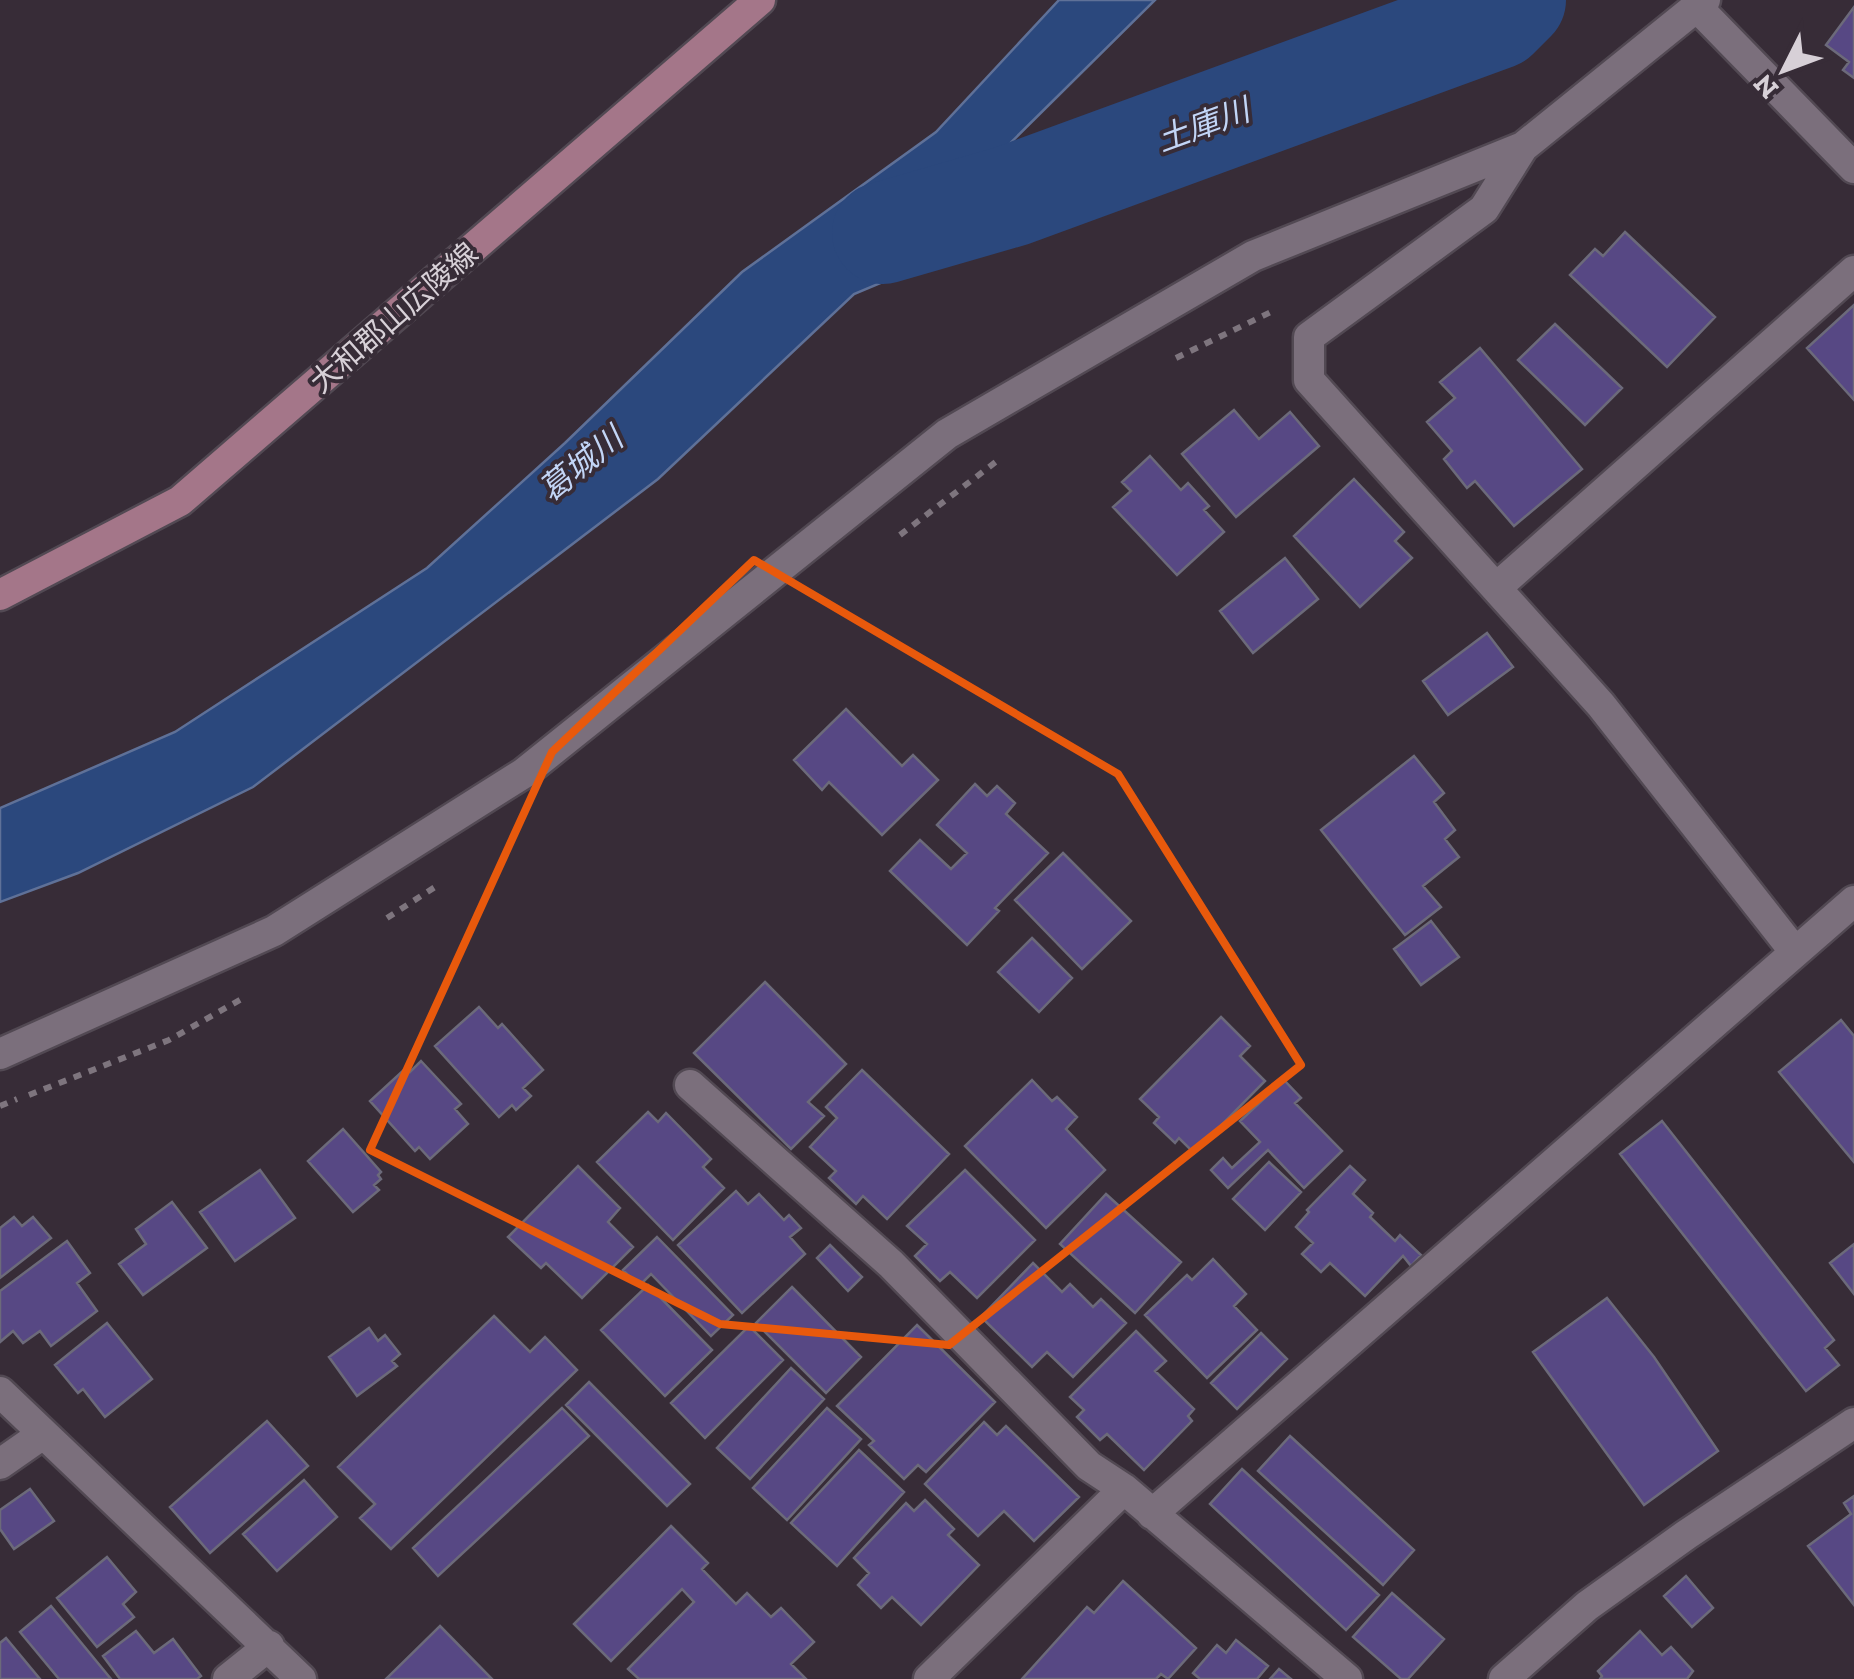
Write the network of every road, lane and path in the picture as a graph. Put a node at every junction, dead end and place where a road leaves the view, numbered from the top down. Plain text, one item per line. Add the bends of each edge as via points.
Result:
1 (760, 0) edge
2 (1700, 3) edge
3 (1524, 148) junction
4 (1854, 168) edge
5 (1854, 270) edge
6 (1496, 588) junction
7 (0, 595) edge
8 (1854, 901) edge
9 (1795, 952) junction
10 (0, 1054) edge
11 (690, 1085) dead end
12 (0, 1392) edge
13 (1854, 1424) edge
14 (42, 1434) junction
15 (0, 1464) edge
16 (1124, 1489) junction
17 (1152, 1514) junction
18 (268, 1646) junction
19 (228, 1679) edge
20 (302, 1679) edge
21 (929, 1679) edge
22 (1347, 1679) edge
23 (1504, 1679) edge

1 - 7 main road, 大和郡山広陵線 via 180,501
2 - 3 street
2 - 4 street
3 - 6 street via 1484,210 1310,337 1308,380
3 - 10 street via 1253,256 946,434 524,773 274,932
5 - 6 street
6 - 9 street via 1600,704
8 - 9 street
9 - 17 street
11 - 16 street via 891,1264 1089,1466
12 - 14 street
13 - 23 street via 1587,1606
14 - 15 street
14 - 18 street
16 - 17 street
16 - 21 street
17 - 22 street
18 - 19 street
18 - 20 street

